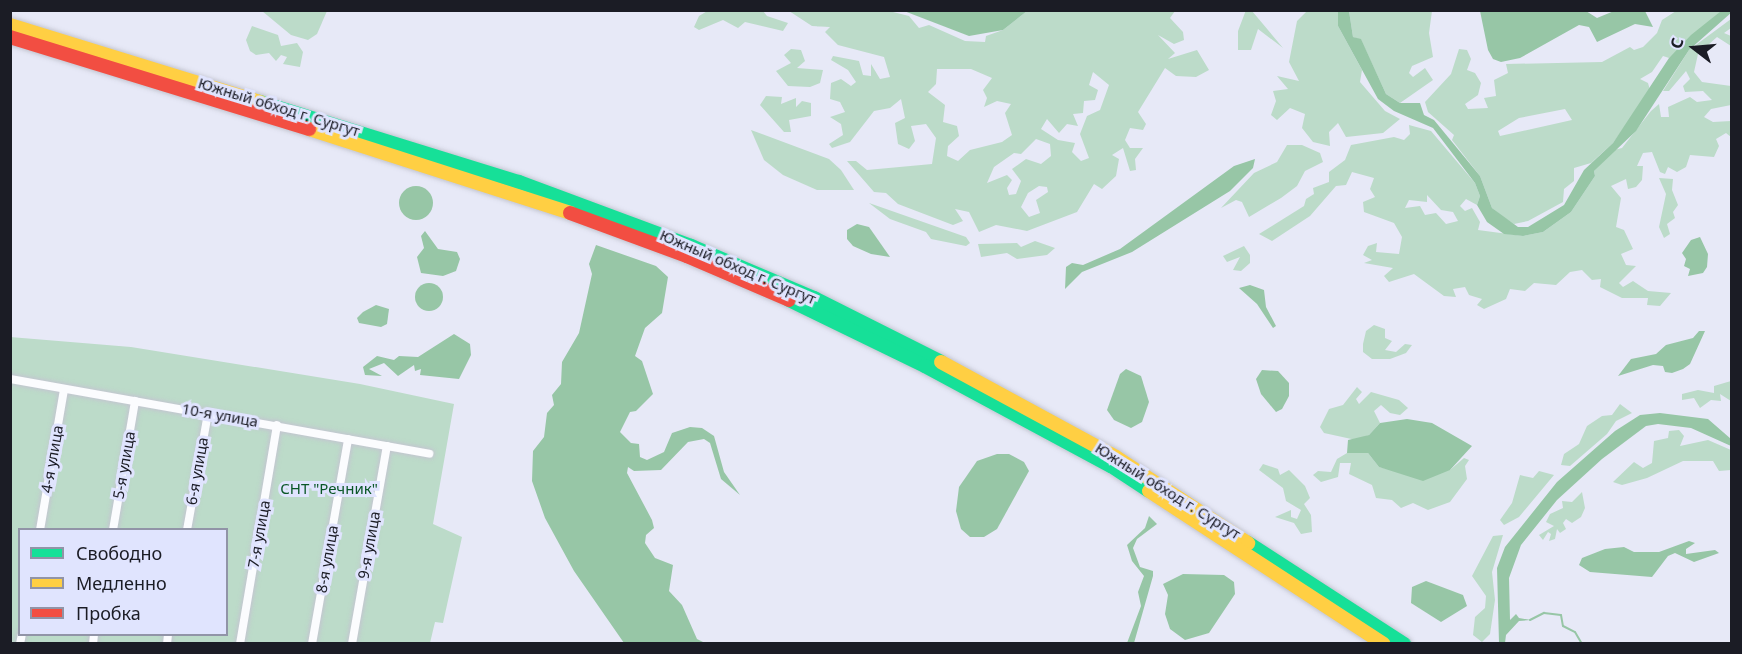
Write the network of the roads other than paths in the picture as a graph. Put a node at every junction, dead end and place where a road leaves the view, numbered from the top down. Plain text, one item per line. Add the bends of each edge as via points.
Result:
1 (10, 25) edge
2 (10, 37) edge
3 (10, 379) edge
4 (64, 388) junction
5 (135, 401) junction
6 (208, 413) junction
7 (277, 425) junction
8 (348, 438) junction
9 (387, 446) junction
10 (429, 454) dead end
11 (40, 528) edge
12 (112, 528) edge
13 (187, 528) edge
14 (240, 644) edge
15 (312, 644) edge
16 (352, 644) edge
17 (1384, 644) edge
18 (1404, 644) edge

1 - 18 highway, Южный обход г. Сургут via 509,179 691,246 814,298 1116,457
2 - 17 highway, Южный обход г. Сургут via 515,193 687,256 809,308 1111,466
3 - 4 street, 10-я улица
4 - 5 street, 10-я улица
4 - 11 street, 4-я улица
5 - 6 street, 10-я улица
5 - 12 street, 5-я улица
6 - 7 street, 10-я улица
6 - 13 street, 6-я улица
7 - 8 street, 10-я улица
7 - 14 street, 7-я улица
8 - 9 street, 10-я улица
8 - 15 street, 8-я улица
9 - 10 street, 10-я улица
9 - 16 street, 9-я улица

